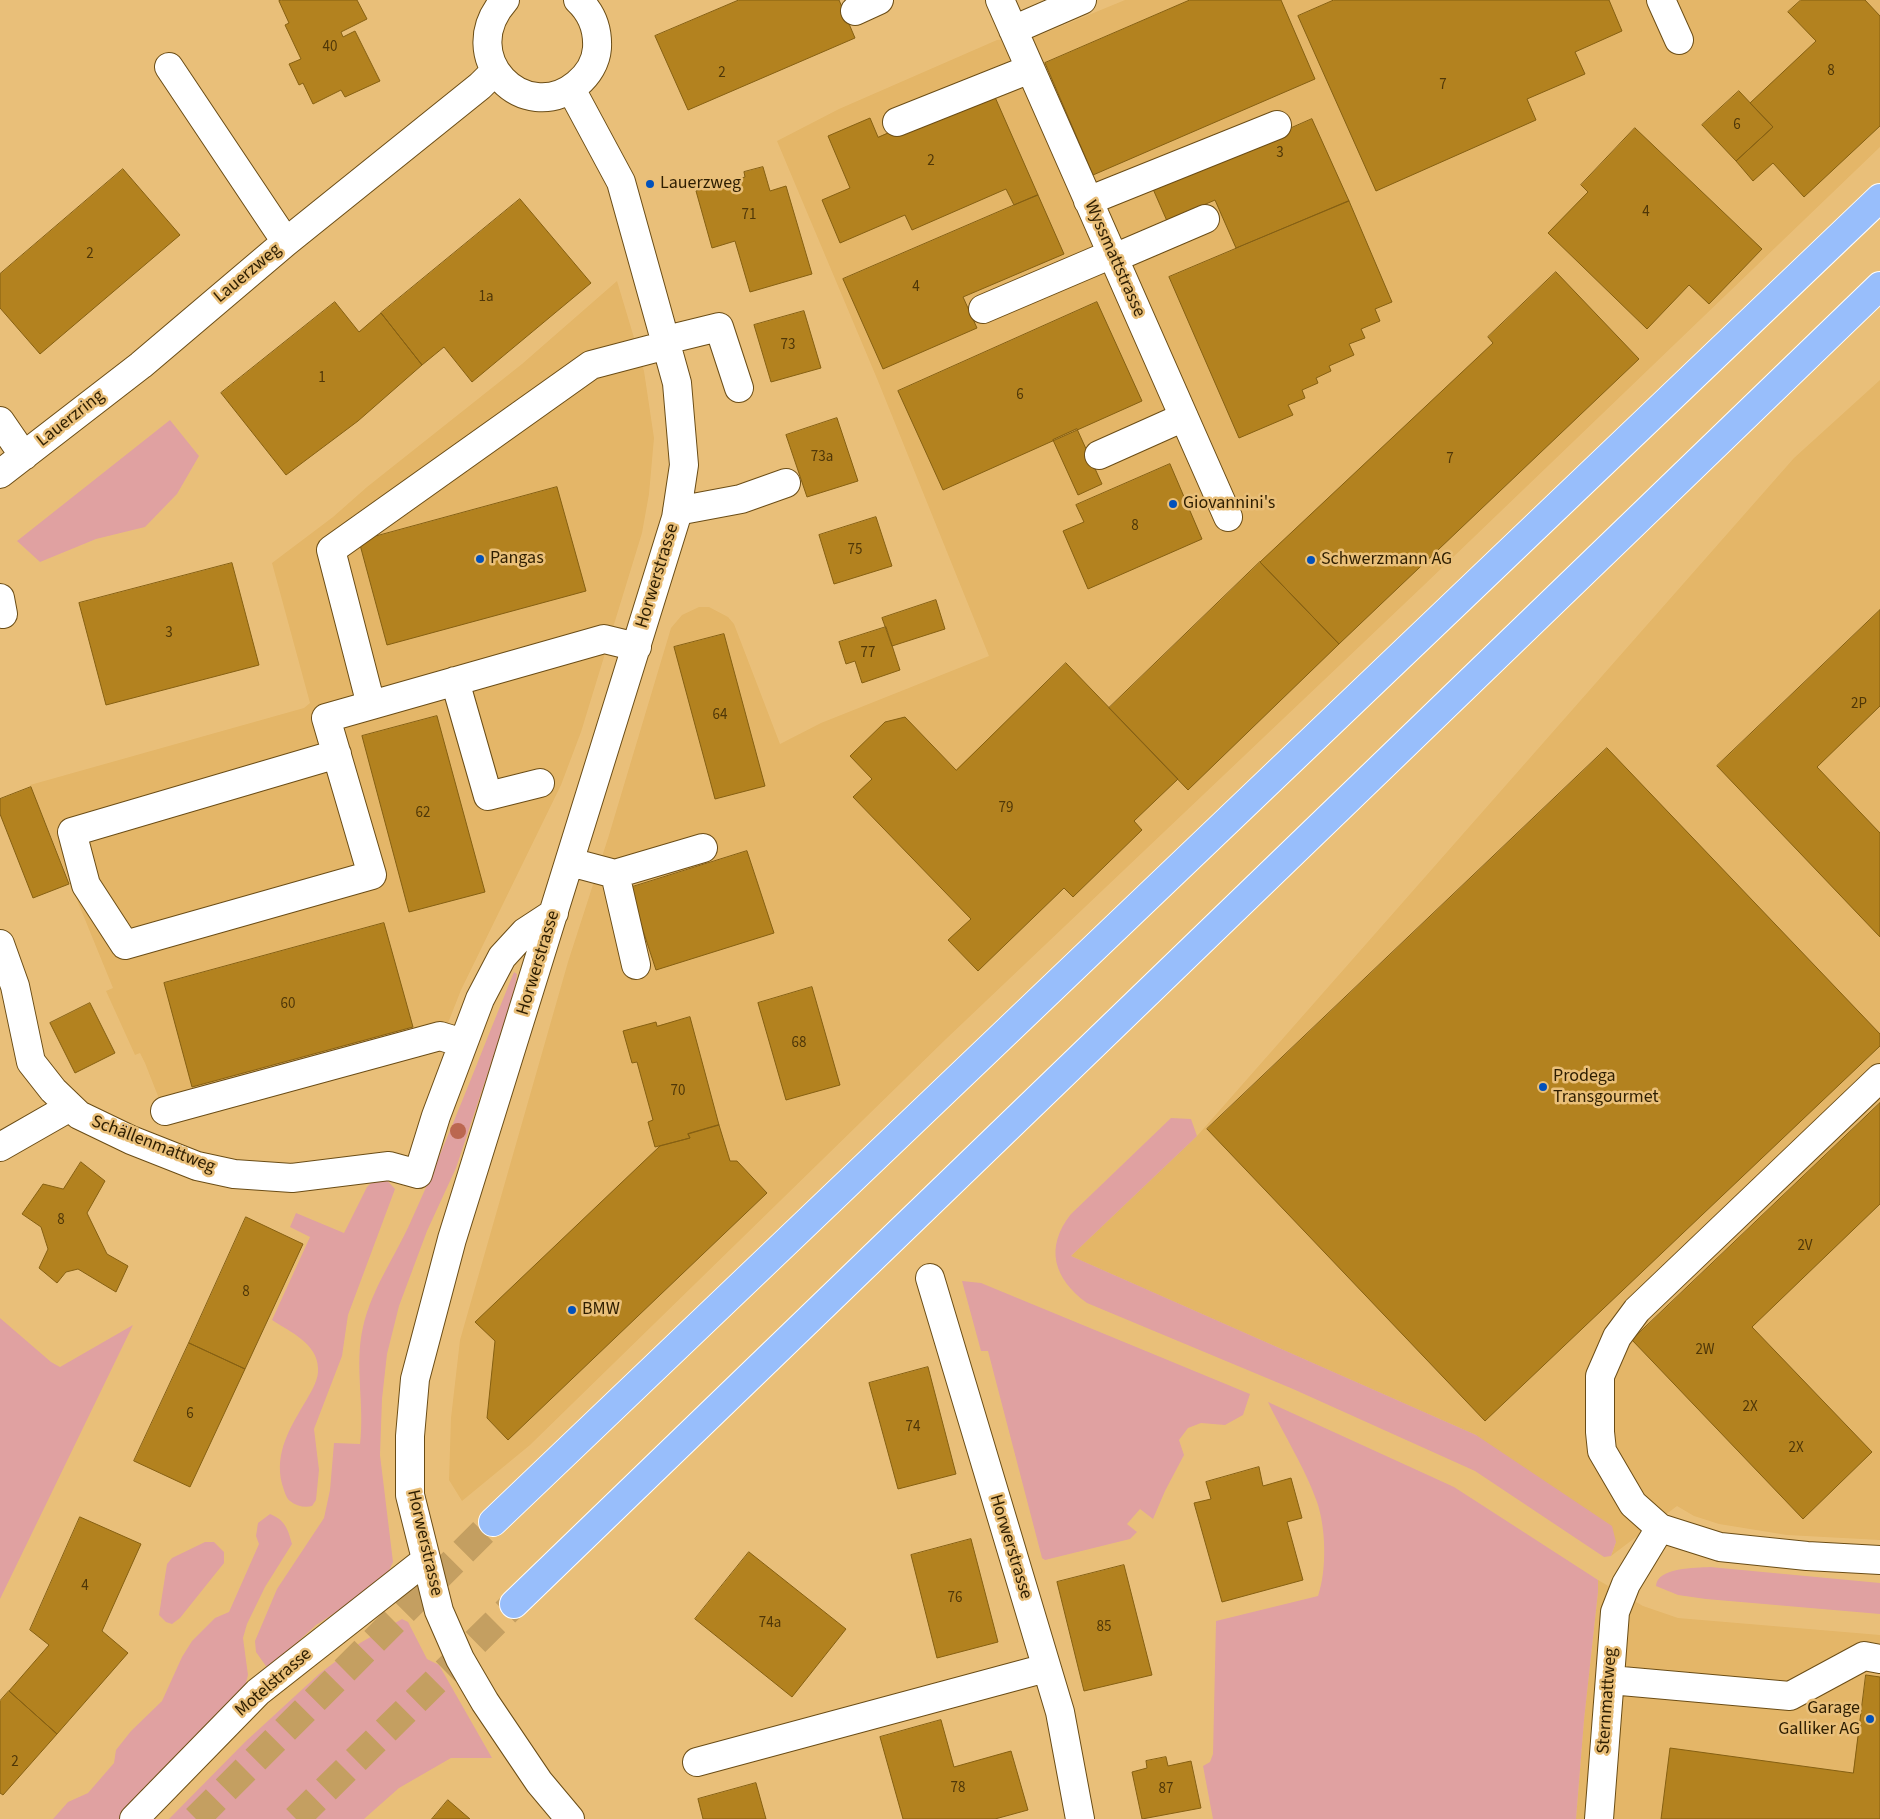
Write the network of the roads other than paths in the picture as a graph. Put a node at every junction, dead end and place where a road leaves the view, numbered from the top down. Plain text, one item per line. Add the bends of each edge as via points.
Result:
1 (505, 0) edge
2 (1000, 0) edge
3 (1082, 0) edge
4 (1661, 0) edge
5 (591, 3) edge
6 (1013, 30) junction
7 (1679, 40) dead end
8 (169, 67) dead end
9 (1030, 69) junction
10 (496, 71) junction
11 (571, 89) junction
12 (898, 122) dead end
13 (1276, 125) dead end
14 (1880, 198) edge
15 (1088, 201) junction
16 (1205, 219) dead end
17 (286, 242) junction
18 (1113, 256) junction
19 (1880, 286) edge
20 (983, 309) dead end
21 (667, 342) junction
22 (141, 365) joint
23 (739, 388) dead end
24 (1184, 417) junction
25 (0, 421) edge
26 (1099, 455) dead end
27 (24, 456) junction
28 (0, 474) edge
29 (786, 483) dead end
30 (677, 511) junction
31 (1228, 517) dead end
32 (637, 647) junction
33 (455, 681) junction
34 (371, 705) junction
35 (336, 754) junction
36 (540, 783) dead end
37 (703, 848) dead end
38 (570, 862) junction
39 (615, 874) junction
40 (554, 913) junction
41 (0, 944) edge
42 (636, 965) dead end
43 (463, 1044) junction
44 (1880, 1078) edge
45 (70, 1107) junction
46 (165, 1111) dead end
47 (0, 1147) edge
48 (930, 1278) dead end
49 (493, 1522) tunnel mouth
50 (1660, 1528) junction
51 (426, 1560) junction
52 (1880, 1560) edge
53 (514, 1604) tunnel mouth
54 (1880, 1658) edge
55 (1046, 1668) junction
56 (1610, 1680) junction
57 (697, 1762) dead end
58 (134, 1819) edge
59 (570, 1819) edge
60 (1080, 1819) edge
61 (1599, 1819) edge

1 - 10 street via 493,15 487,34 488,54
2 - 6 street, Wyssmattstrasse
3 - 6 street
4 - 7 street
5 - 11 street via 598,38 596,54 582,80
6 - 9 street, Wyssmattstrasse
8 - 17 street
9 - 12 street
9 - 15 street, Wyssmattstrasse
10 - 11 street via 507,84 530,95 555,95
10 - 17 street, Lauerzweg
11 - 21 street, Horwerstrasse via 621,182
13 - 15 street
14 - 49 highway
15 - 18 street, Wyssmattstrasse
16 - 18 street
17 - 22 street, Lauerzweg
18 - 20 street
18 - 24 street, Wyssmattstrasse
19 - 53 highway
21 - 23 street via 718,327
21 - 30 street, Horwerstrasse via 677,383 684,466
21 - 34 street via 591,366 331,550
22 - 27 street, Lauerzring
24 - 26 street
24 - 31 street, Wyssmattstrasse
25 - 27 street
27 - 28 street, Lauerzring
29 - 30 street via 741,500
30 - 32 street, Horwerstrasse
32 - 33 street via 604,638
32 - 38 street, Horwerstrasse
33 - 34 street
33 - 36 street via 488,796
34 - 35 street via 326,718
35 - 35 street via 72,832 86,885 125,945 372,875
37 - 39 street
38 - 39 street
38 - 40 street, Horwerstrasse
39 - 42 street
40 - 43 street, Schällenmattweg via 525,932 502,956 480,999
40 - 51 street, Horwerstrasse via 452,1239 415,1379 410,1436 410,1494
41 - 45 street, Schällenmattweg via 15,986 31,1062
43 - 45 street, Schällenmattweg via 418,1174 389,1166 292,1178 234,1174 197,1166 131,1140 79,1115
43 - 46 street via 440,1036
44 - 50 street via 1637,1310 1617,1337 1600,1376 1602,1451 1633,1504
45 - 47 street
48 - 55 street, Horwerstrasse
50 - 52 street via 1720,1547
50 - 56 street, Sternmattweg via 1626,1584 1615,1612
51 - 58 street, Motelstrasse via 258,1692
51 - 59 street, Horwerstrasse via 439,1611 460,1659 484,1702 539,1782
54 - 56 street via 1864,1656 1790,1696
55 - 57 street
55 - 60 street, Horwerstrasse via 1060,1712
56 - 61 street, Sternmattweg

